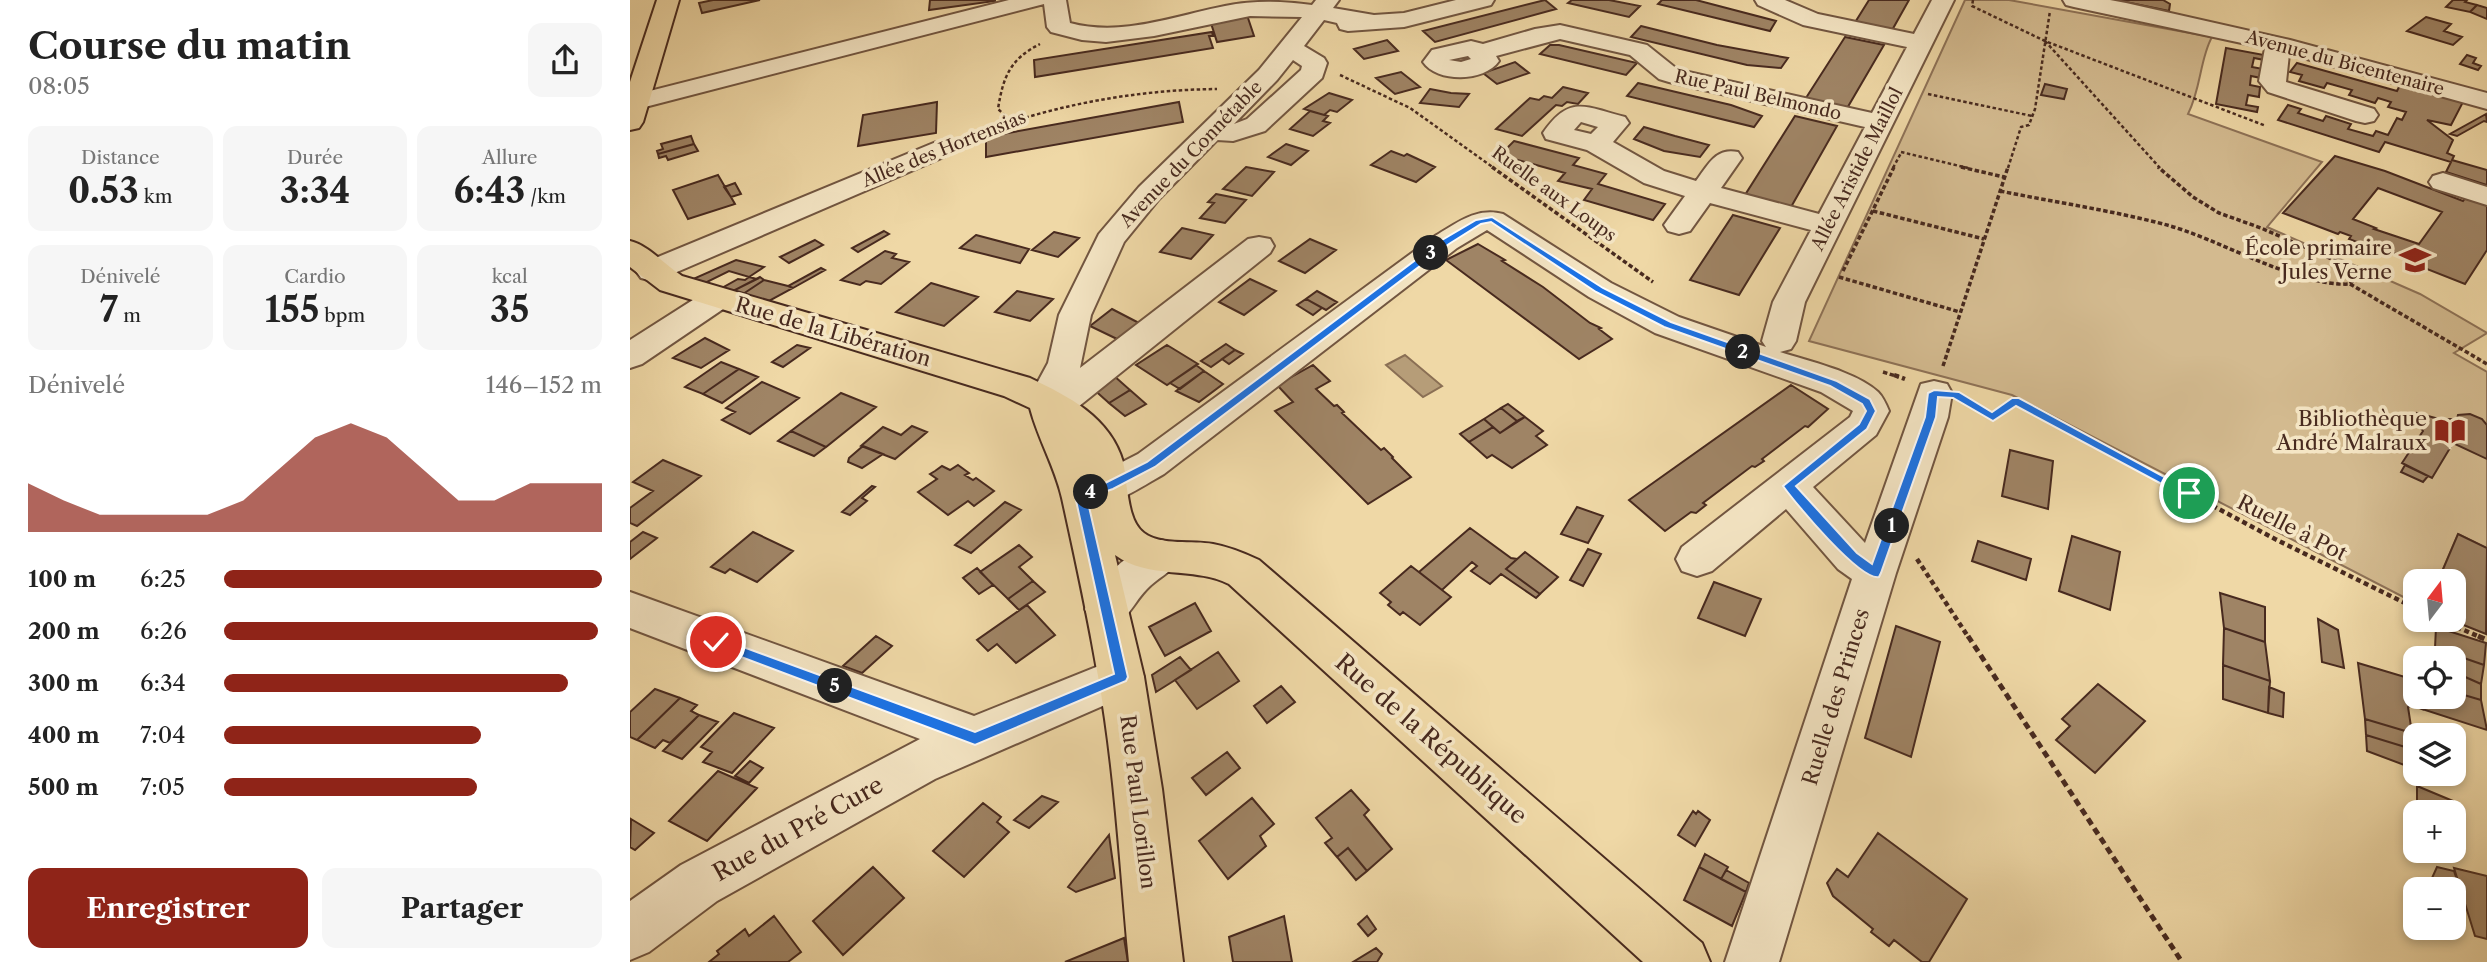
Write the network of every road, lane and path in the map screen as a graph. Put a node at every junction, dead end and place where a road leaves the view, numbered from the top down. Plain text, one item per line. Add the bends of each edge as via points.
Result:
1 (668, 0) edge
2 (1036, 0) edge
3 (1055, 0) edge
4 (1483, 0) edge
5 (1766, 0) edge
6 (1943, 0) edge
7 (1973, 0) edge
8 (2052, 0) edge
9 (2057, 0) edge
10 (2074, 0) edge
11 (2208, 19) junction
12 (1311, 22) edge
13 (1069, 31) junction
14 (2045, 41) junction
15 (1921, 44) junction
16 (2278, 44) junction
17 (1480, 53) dead end
18 (1315, 63) junction
19 (1252, 91) junction
20 (2487, 101) edge
21 (1923, 105) dead end
22 (633, 112) edge
23 (2365, 114) dead end
24 (2032, 116) junction
25 (1011, 120) junction
26 (1881, 123) junction
27 (2266, 126) dead end
28 (1212, 132) junction
29 (1597, 144) dead end
30 (936, 150) joint
31 (1728, 158) dead end
32 (2004, 177) junction
33 (2443, 182) dead end
34 (2000, 191) junction
35 (1703, 192) junction
36 (2487, 196) edge
37 (1873, 211) junction
38 (1679, 225) dead end
39 (1830, 226) junction
40 (1984, 239) junction
41 (1259, 246) dead end
42 (641, 261) edge
43 (1839, 277) junction
44 (2350, 284) junction
45 (1657, 286) dead end
46 (1834, 287) dead end
47 (718, 298) junction
48 (1960, 312) junction
49 (1779, 341) dead end
50 (630, 356) edge
51 (2487, 364) edge
52 (1934, 393) junction
53 (1050, 403) junction
54 (1789, 486) junction
55 (1095, 491) junction
56 (1893, 523) junction
57 (1161, 556) junction
58 (1697, 559) dead end
59 (1875, 573) junction
60 (2403, 602) edge
61 (1106, 609) junction
62 (630, 610) edge
63 (2466, 631) edge
64 (2487, 640) edge
65 (1121, 677) junction
66 (975, 738) junction
67 (630, 933) edge
68 (1156, 962) edge
69 (1683, 962) edge
70 (1752, 962) edge
71 (2182, 962) edge

1 - 22 main road
2 - 22 street
3 - 13 street via 1059,27
4 - 12 street via 1404,20
5 - 15 street via 1811,20
6 - 15 street, Allée Aristide Maillol
7 - 14 path via 1972,6
8 - 14 path
9 - 11 street, Avenue du Bicentenaire
10 - 11 street, Avenue du Bicentenaire
11 - 16 street, Avenue du Bicentenaire
12 - 13 street via 1249,9 1114,36 1082,36
12 - 18 street
12 - 19 street, Avenue du Connétable
13 - 25 path via 1017,57 1006,70 998,109
14 - 24 path
14 - 27 path
14 - 44 path via 2167,176 2193,197 2219,213 2361,272
15 - 26 street, Allée Aristide Maillol
16 - 20 street, Avenue du Bicentenaire
16 - 23 street via 2272,82 2277,88
17 - 26 street, Rue Paul Belmondo via 1543,34 1570,33 1638,50 1678,77
18 - 28 street via 1313,73 1256,125 1233,133
18 - 45 path, Ruelle aux Loups via 1410,108
19 - 25 path, Allée des Hortensias via 1148,93
19 - 28 street, Avenue du Connétable
21 - 24 path via 1929,93
24 - 32 path via 2029,125 2021,127
25 - 30 path, Allée des Hortensias
26 - 39 street, Allée Aristide Maillol
28 - 53 street, Avenue du Connétable via 1149,192 1110,240 1075,315
29 - 35 street via 1654,177
30 - 42 street, Allée des Hortensias
31 - 35 street
32 - 34 path
32 - 37 path via 1901,152
33 - 36 street
34 - 40 path
34 - 44 path via 2163,224 2302,277
35 - 38 street
35 - 39 street
37 - 40 path
37 - 43 path
39 - 49 street, Allée Aristide Maillol via 1788,302
40 - 48 path
41 - 53 street
42 - 47 main road, Rue de la Libération via 671,283
43 - 46 path
43 - 48 path
44 - 51 path
47 - 50 street
47 - 53 main road, Rue de la Libération via 1017,387
48 - 52 path
52 - 56 street, Ruelle des Princes
52 - 60 path, Ruelle à Pot via 1955,395 1993,417 2015,401
53 - 55 main road, Rue Paul Lorillon via 1053,426 1071,463
54 - 55 street via 1863,426 1871,411 1867,402 1833,383 1667,325 1600,290 1492,219 1446,242 1151,464
54 - 58 street
54 - 59 street via 1853,557
55 - 57 main road, Rue Paul Lorillon via 1131,546
55 - 61 main road, Rue Paul Lorillon
56 - 59 street, Ruelle des Princes
56 - 71 path
57 - 61 street via 1135,574
57 - 69 main road, Rue de la République via 1209,558 1231,563 1244,572
59 - 70 street, Ruelle des Princes
61 - 65 main road, Rue Paul Lorillon
62 - 66 street
63 - 64 path
65 - 66 street, Rue du Pré Cure
65 - 68 main road, Rue Paul Lorillon
66 - 67 street, Rue du Pré Cure via 918,763 699,883

